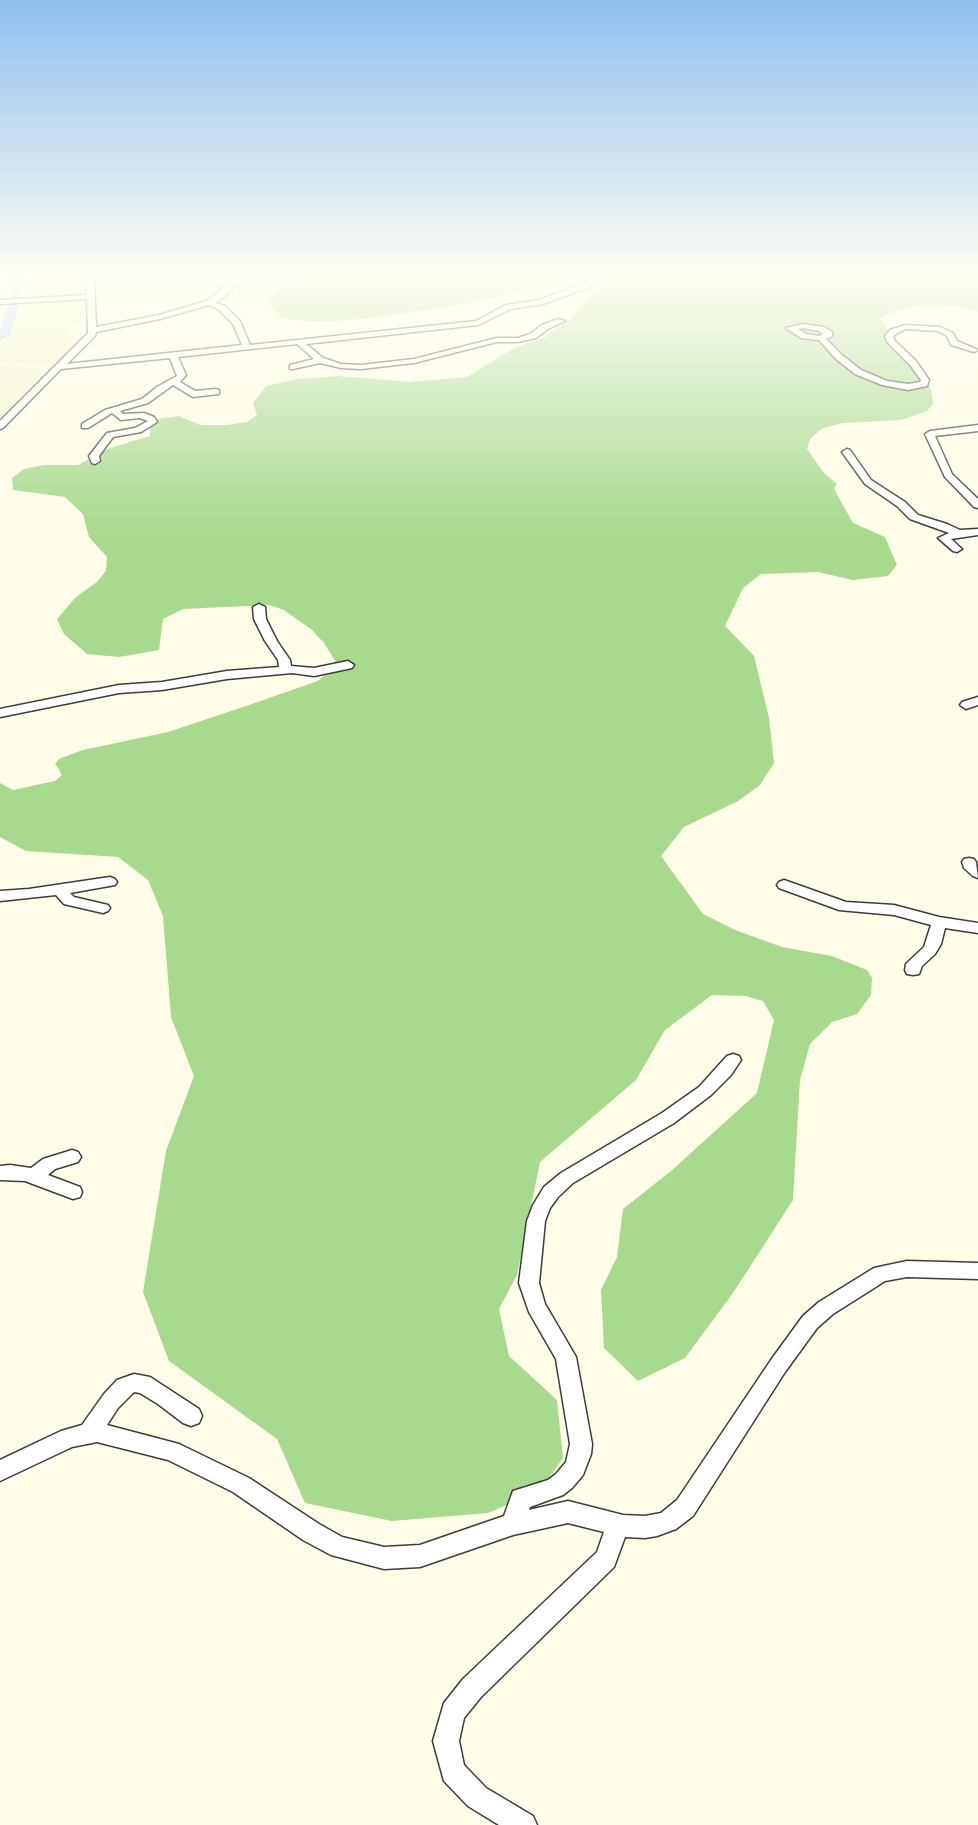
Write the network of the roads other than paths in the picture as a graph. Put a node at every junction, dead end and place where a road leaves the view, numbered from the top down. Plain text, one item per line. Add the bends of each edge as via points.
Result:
1 (66, 361) edge
2 (114, 361) edge
3 (175, 361) edge
4 (315, 361) edge
5 (324, 361) edge
6 (412, 361) edge
7 (844, 361) edge
8 (910, 361) edge
9 (60, 367) junction
10 (293, 367) dead end
11 (173, 381) junction
12 (216, 392) dead end
13 (114, 410) junction
14 (0, 426) edge
15 (85, 426) dead end
16 (978, 428) edge
17 (847, 452) dead end
18 (95, 461) dead end
19 (978, 505) edge
20 (978, 532) edge
21 (959, 534) junction
22 (957, 549) dead end
23 (259, 607) dead end
24 (348, 665) dead end
25 (285, 670) junction
26 (0, 714) edge
27 (110, 882) dead end
28 (784, 885) dead end
29 (60, 890) junction
30 (0, 896) edge
31 (103, 908) dead end
32 (939, 922) junction
33 (978, 928) edge
34 (913, 970) dead end
35 (733, 1060) dead end
36 (72, 1157) dead end
37 (0, 1173) edge
38 (34, 1176) junction
39 (72, 1192) dead end
40 (978, 1270) edge
41 (191, 1416) dead end
42 (89, 1433) junction
43 (0, 1471) edge
44 (513, 1524) junction
45 (618, 1524) junction
46 (524, 1825) edge

1 - 9 street
2 - 9 street
3 - 11 street via 182,375
4 - 10 street
5 - 6 street via 356,367
7 - 8 street via 858,372 885,383 908,387 924,384 925,380
9 - 14 street
11 - 12 street via 193,394
11 - 13 street via 145,401
13 - 15 street
13 - 18 street via 121,417 141,415 153,422 138,430 110,435 94,456
16 - 19 street via 930,434 948,474
17 - 21 street via 868,482 914,517
20 - 21 street
21 - 22 street via 943,538
23 - 25 street via 260,619 284,660
24 - 25 street via 314,672
25 - 26 street via 119,689
27 - 29 street
28 - 32 street via 844,907 888,909
29 - 30 street
29 - 31 street via 69,901
32 - 33 street
32 - 34 street via 930,950 914,964
35 - 44 street via 705,1091 668,1118 567,1178 542,1205 536,1221 529,1283 536,1306 566,1357 581,1444 576,1468 555,1488 521,1499
36 - 38 street via 49,1164
37 - 38 street
38 - 39 street
40 - 45 street via 916,1268 881,1274 826,1308 810,1322 778,1366 685,1508 657,1525
41 - 42 street via 143,1384 134,1383 124,1387 111,1401
42 - 43 street via 69,1438
42 - 44 street via 97,1432 171,1451 241,1484 310,1532 339,1547 384,1558 420,1556
44 - 45 street via 568,1512
45 - 46 street via 606,1559 472,1688 453,1712 446,1741 453,1772 477,1796

